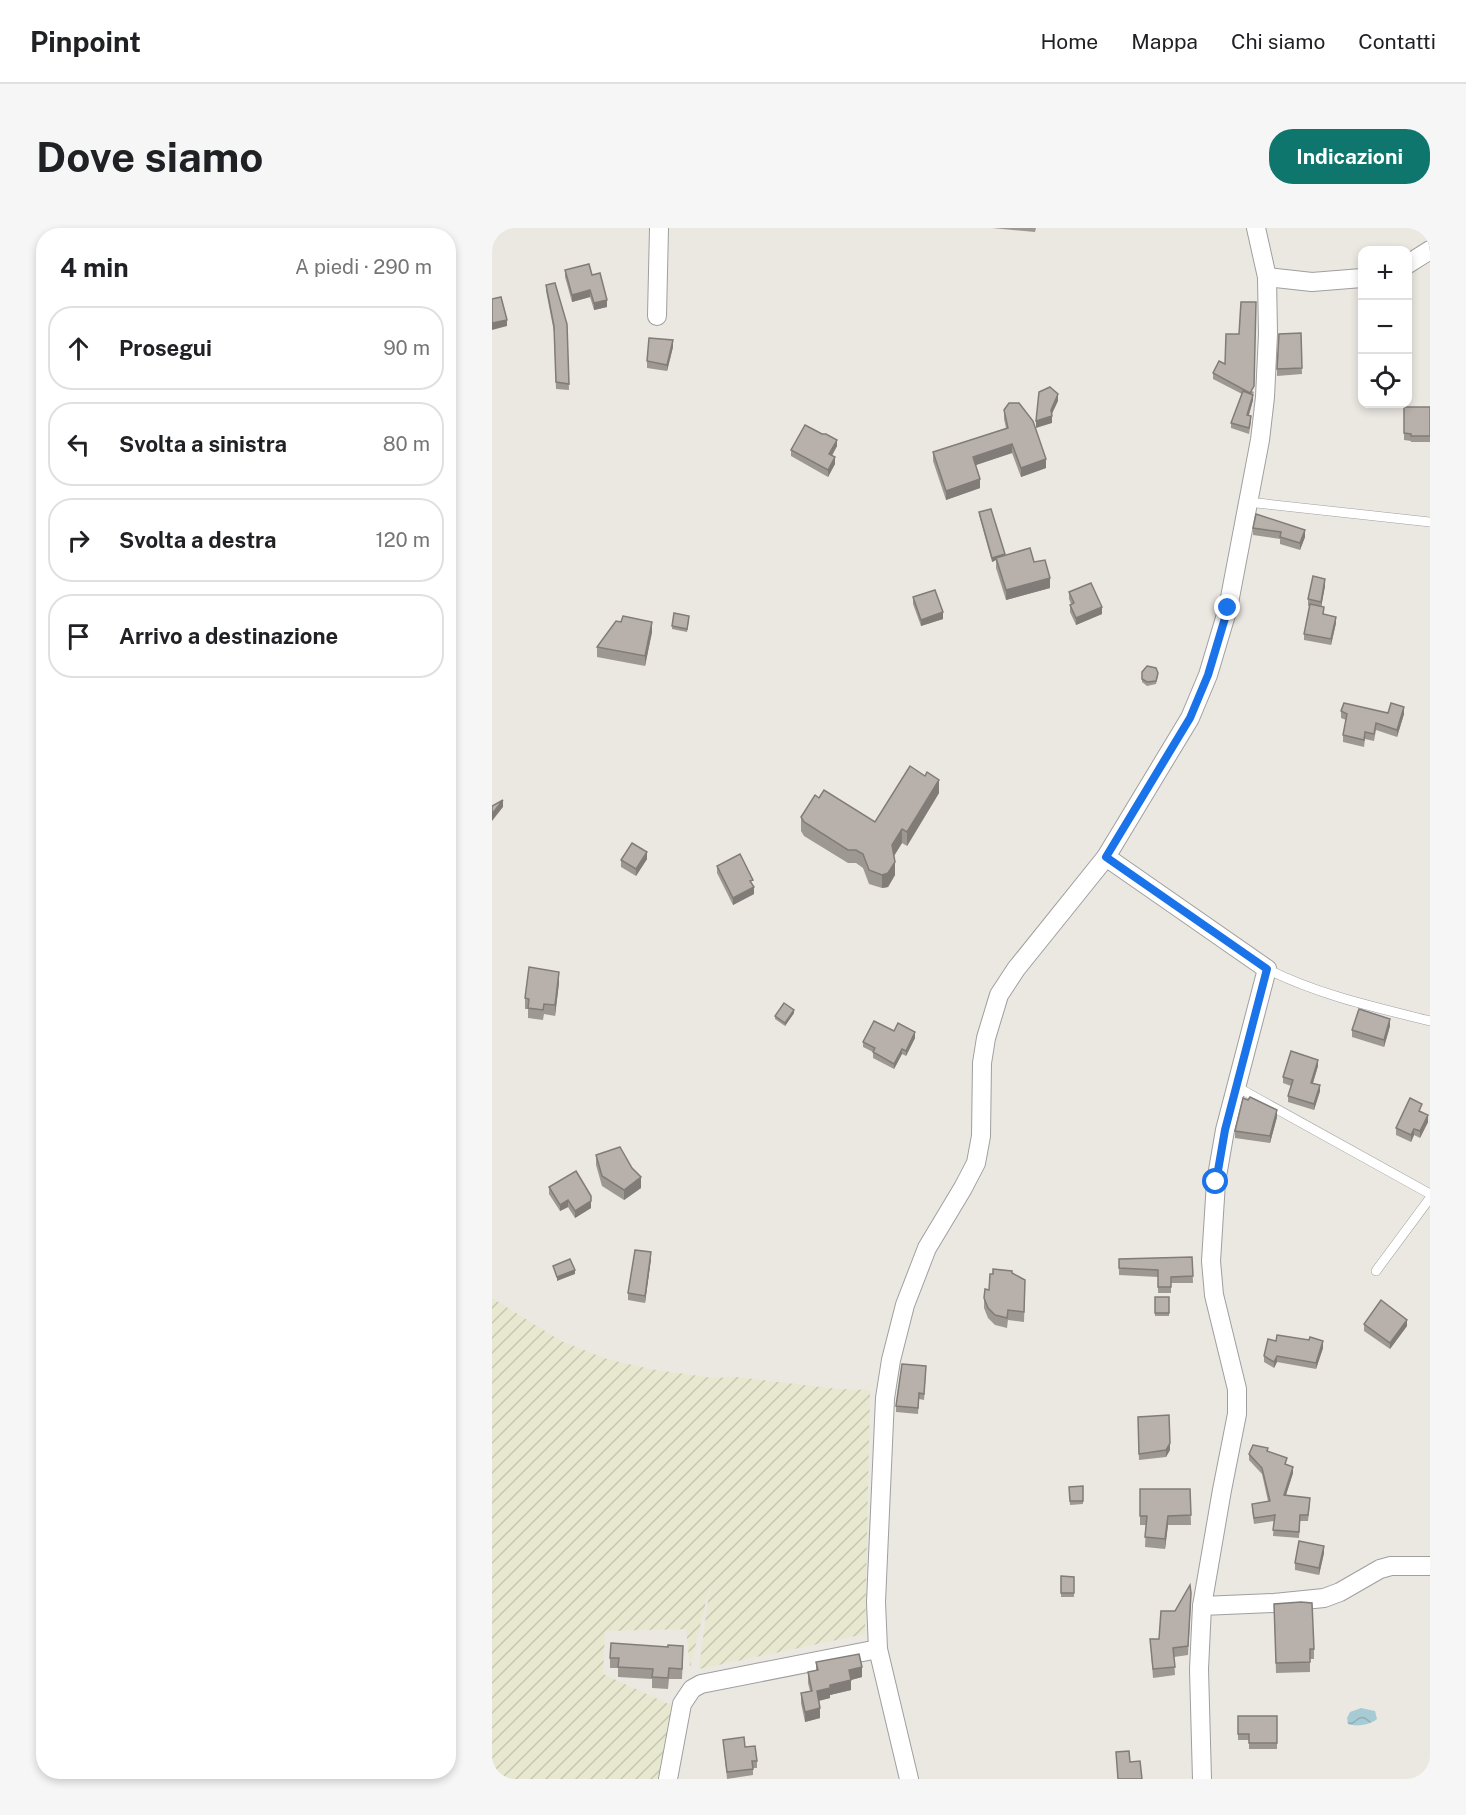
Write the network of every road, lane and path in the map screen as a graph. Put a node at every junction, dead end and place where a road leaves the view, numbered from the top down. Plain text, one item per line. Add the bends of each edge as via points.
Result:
1 (659, 228) edge
2 (1256, 228) edge
3 (1430, 250) edge
4 (1412, 261) edge
5 (1267, 277) junction
6 (1358, 278) edge
7 (657, 316) dead end
8 (1248, 502) junction
9 (1430, 522) edge
10 (1106, 857) junction
11 (1267, 969) junction
12 (1430, 1021) edge
13 (1237, 1087) junction
14 (1430, 1196) edge
15 (1376, 1271) dead end
16 (1430, 1566) edge
17 (1202, 1606) junction
18 (878, 1649) junction
19 (668, 1779) edge
20 (909, 1779) edge
21 (1202, 1779) edge

1 - 7 street
2 - 5 street
3 - 4 street
5 - 6 street via 1312,282
5 - 8 street via 1265,397
8 - 9 lane
8 - 10 street via 1228,608 1208,675 1190,718
10 - 11 street
10 - 18 street via 999,995 982,1063 981,1136 976,1163 927,1248 905,1305 885,1398 876,1602
11 - 12 lane via 1297,984 1344,999
11 - 13 street
13 - 14 lane
13 - 17 street via 1216,1182 1211,1261 1214,1295 1238,1389 1238,1414
14 - 15 lane
16 - 17 street via 1380,1569 1324,1598
17 - 21 street
18 - 19 street via 692,1689 682,1704
18 - 20 street

